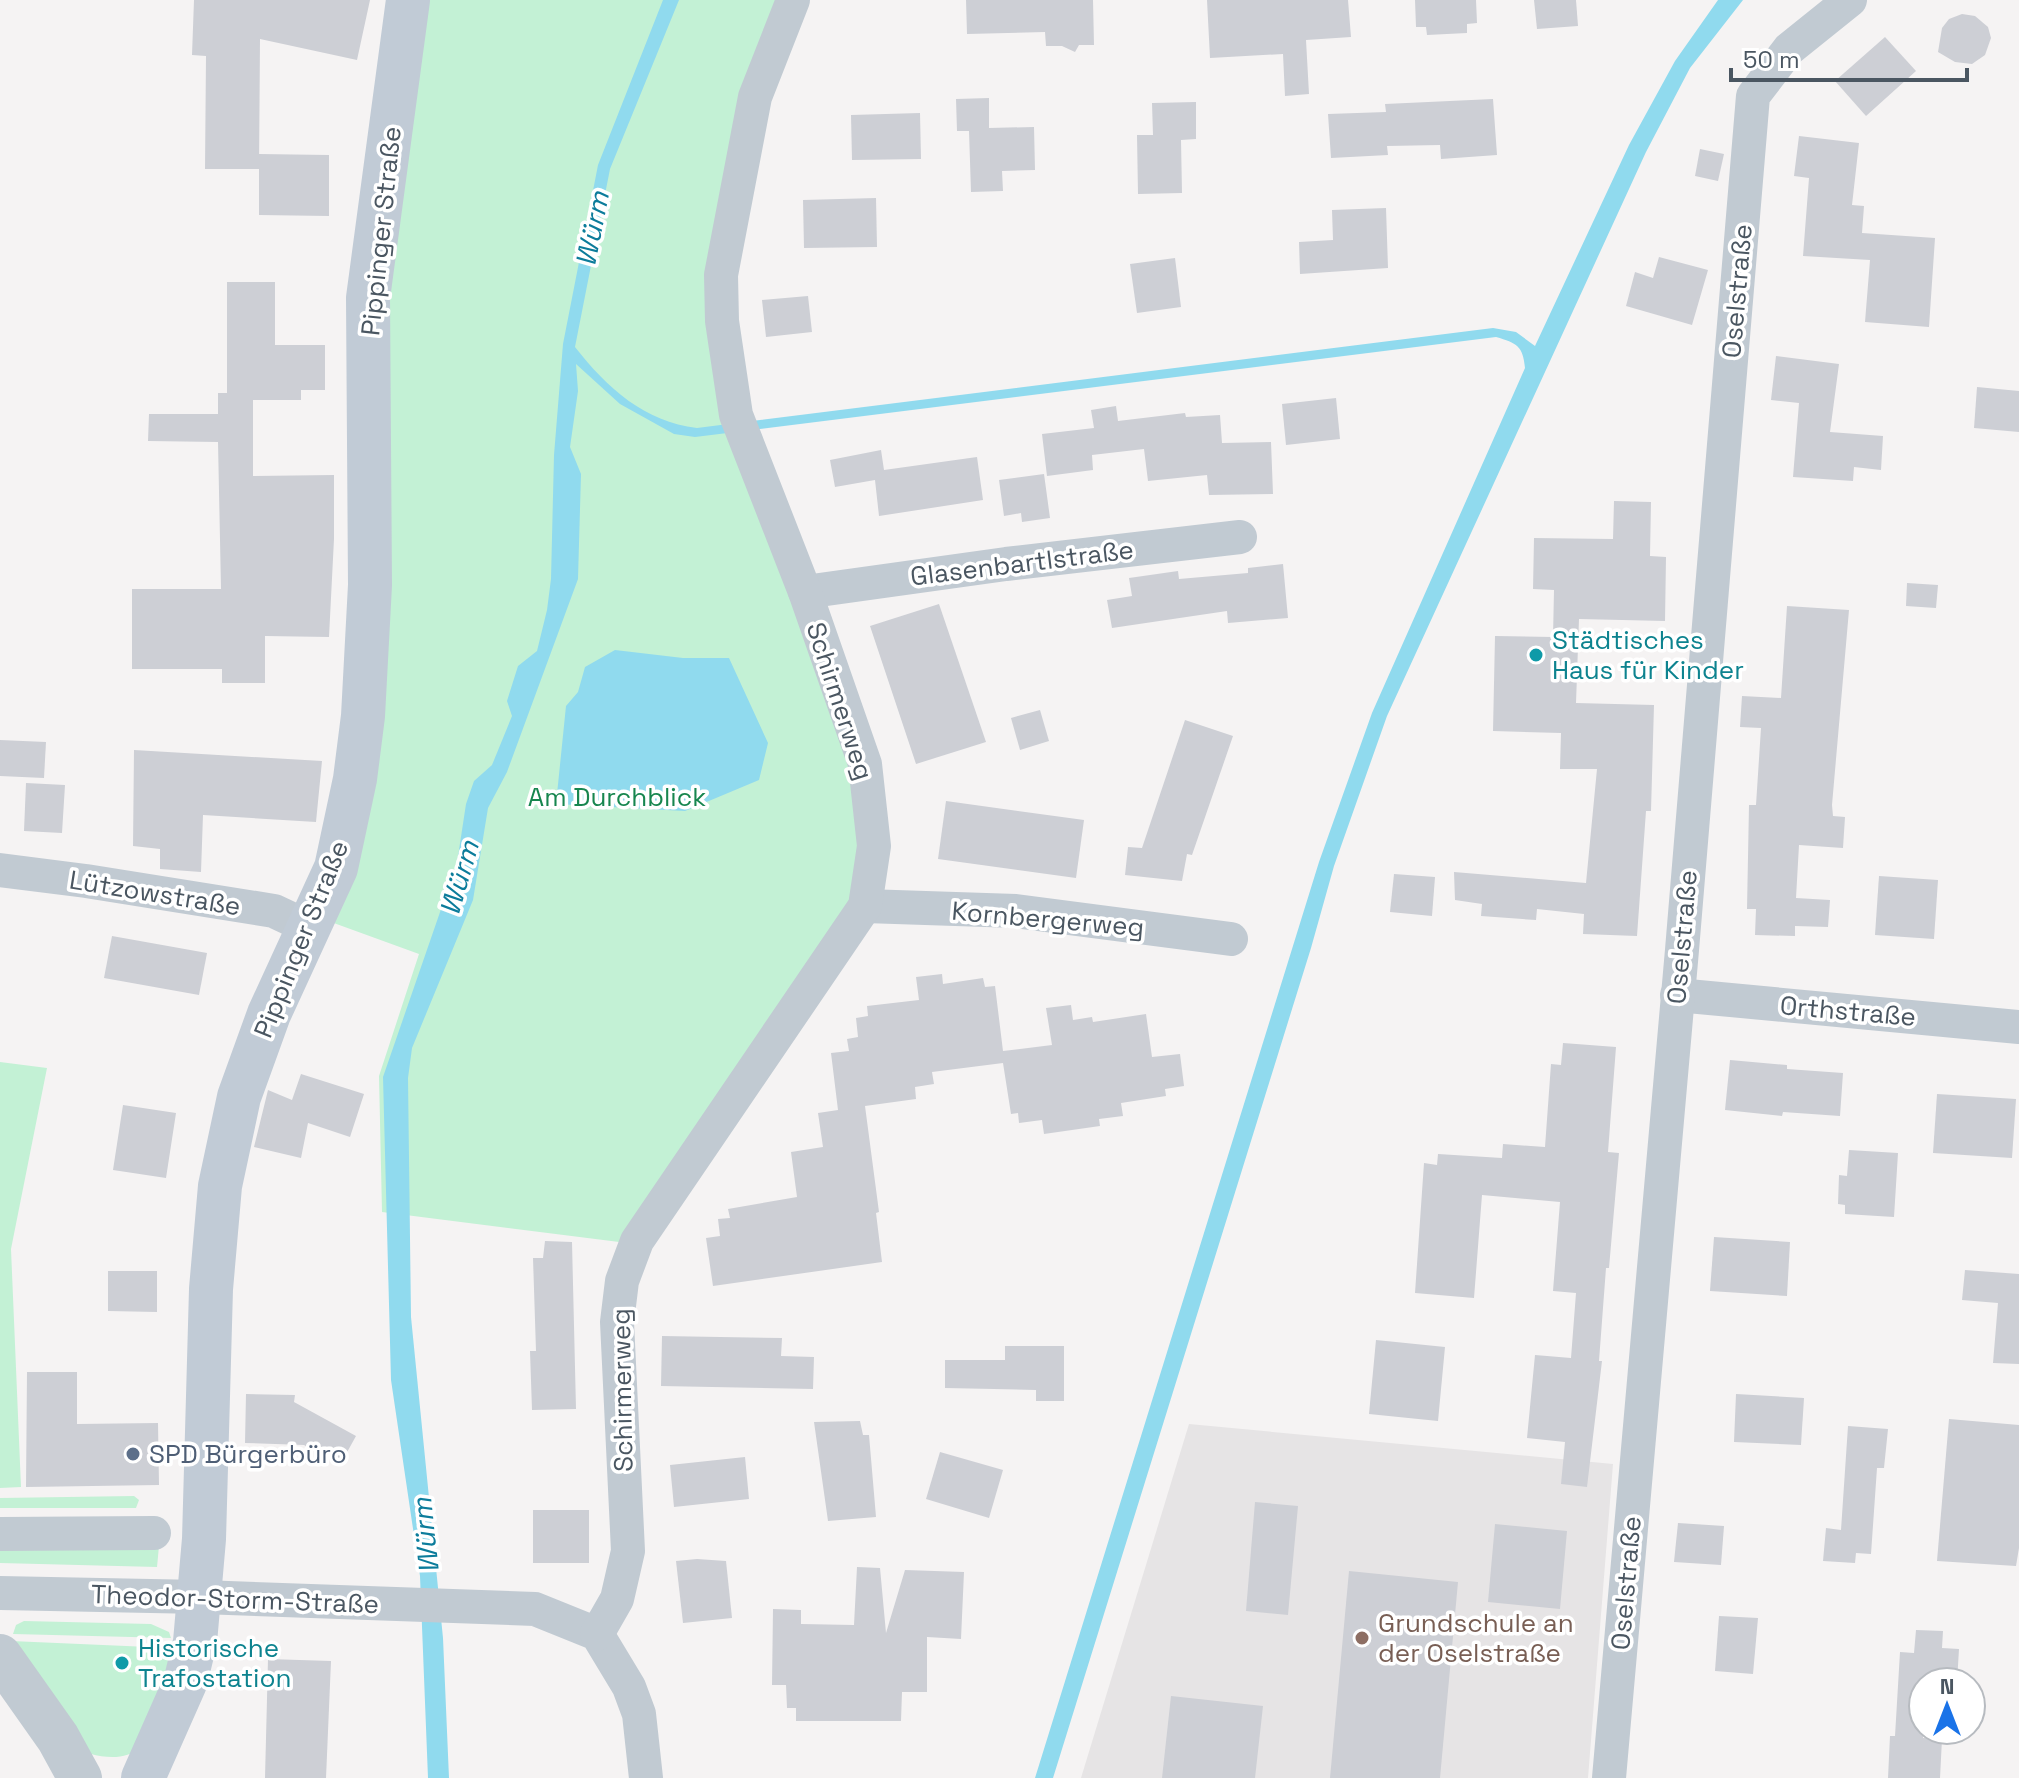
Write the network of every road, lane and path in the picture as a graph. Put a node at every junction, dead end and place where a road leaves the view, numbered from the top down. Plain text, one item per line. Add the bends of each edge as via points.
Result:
1 (408, 0) edge
2 (793, 0) edge
3 (1850, 0) edge
4 (1240, 537) dead end
5 (805, 592) junction
6 (0, 870) edge
7 (865, 906) junction
8 (308, 927) junction
9 (1231, 939) dead end
10 (1677, 995) junction
11 (2019, 1027) edge
12 (154, 1533) dead end
13 (0, 1534) edge
14 (0, 1593) edge
15 (201, 1597) junction
16 (597, 1634) junction
17 (0, 1656) edge
18 (185, 1683) junction
19 (0, 1700) edge
20 (48, 1778) edge
21 (80, 1778) edge
22 (143, 1778) edge
23 (177, 1778) edge
24 (646, 1778) edge
25 (1609, 1778) edge

1 - 8 main road, Pippinger Straße via 368,298 370,585 363,716 336,868
2 - 5 street, Schirmerweg via 755,97 721,275 736,415
3 - 10 street, Oselstraße via 1789,49 1753,96
4 - 5 street, Glasenbartlstraße
5 - 7 street, Schirmerweg via 865,764 874,846
6 - 8 street, Lützowstraße via 274,911
7 - 9 street, Kornbergerweg via 1016,911
7 - 16 street, Schirmerweg via 637,1241 622,1281 617,1322 628,1551 617,1599
8 - 15 main road, Pippinger Straße via 239,1097 220,1186 211,1289
10 - 11 street, Orthstraße
10 - 25 street, Oselstraße
12 - 13 street
14 - 15 street, Theodor-Storm-Straße
15 - 16 street, Theodor-Storm-Straße via 535,1609
15 - 18 main road, Pippinger Straße
16 - 24 street via 639,1714
17 - 21 street
18 - 22 main road, Pippinger Straße
18 - 23 main road, Pippinger Straße
19 - 20 street

